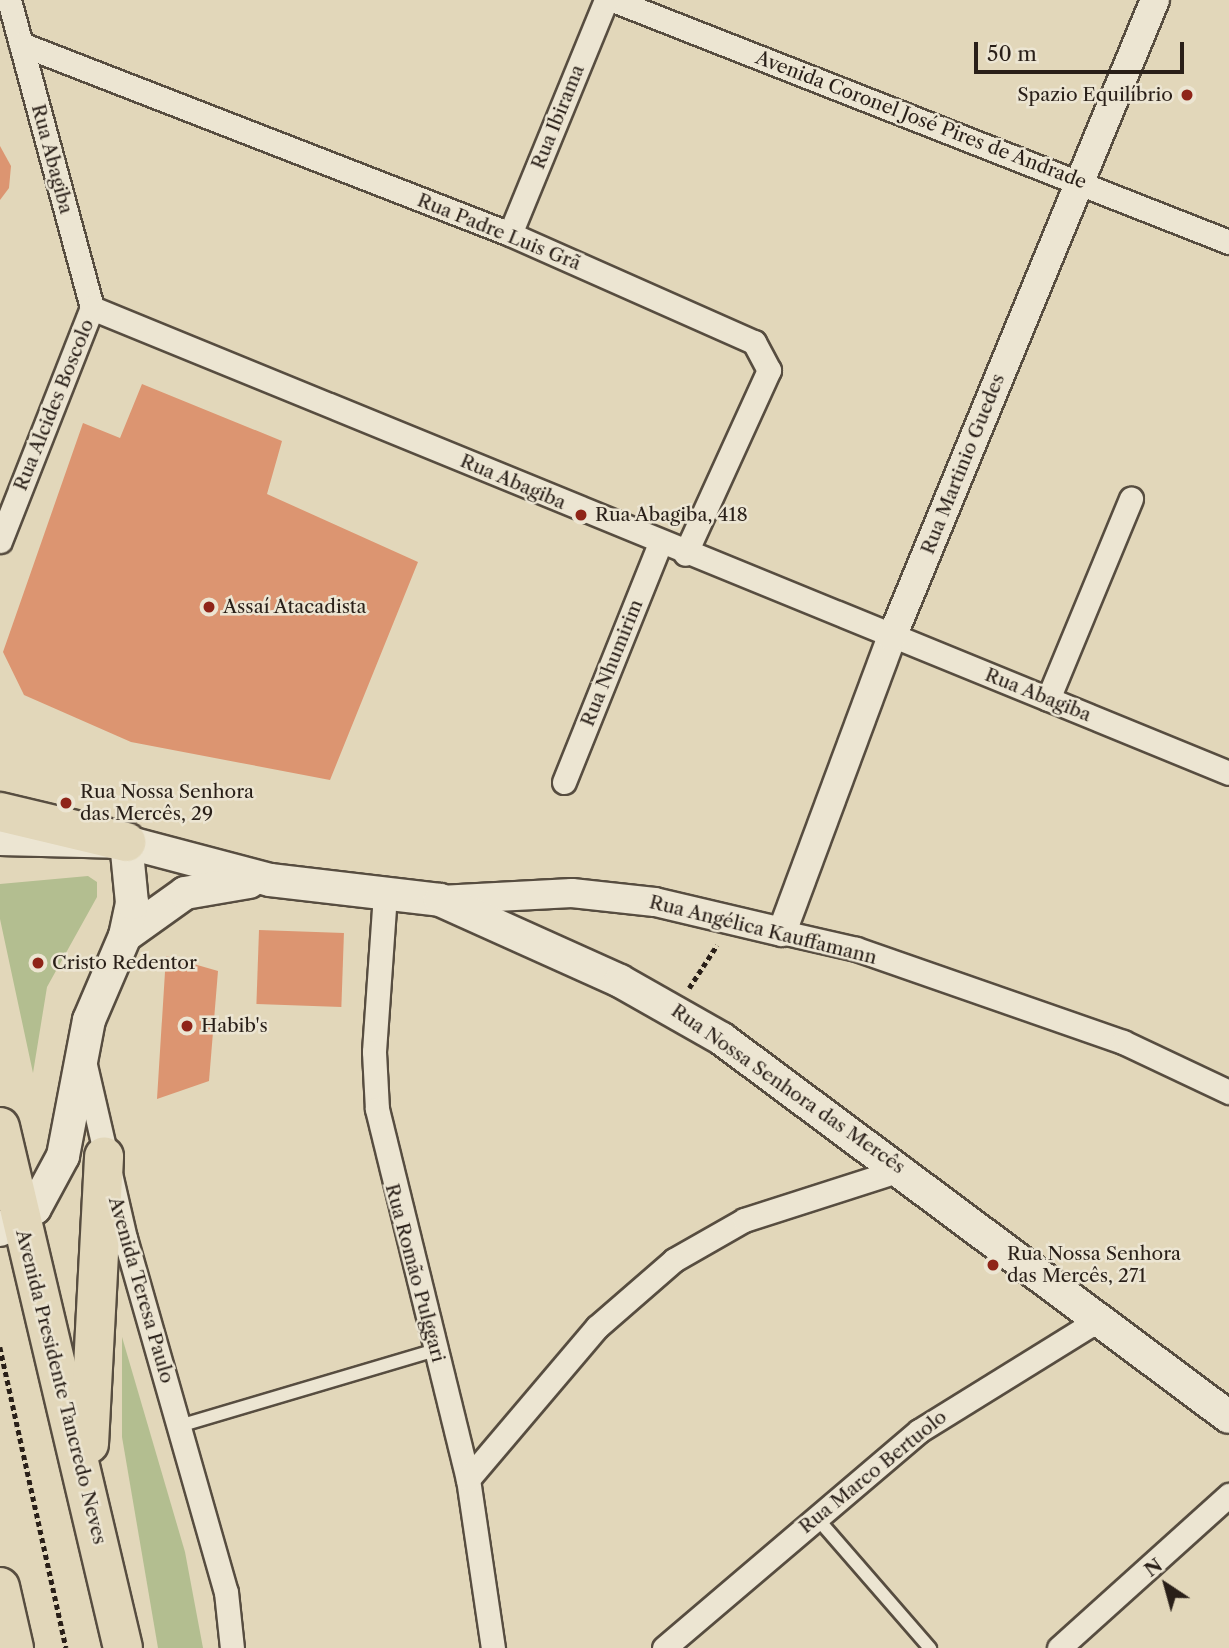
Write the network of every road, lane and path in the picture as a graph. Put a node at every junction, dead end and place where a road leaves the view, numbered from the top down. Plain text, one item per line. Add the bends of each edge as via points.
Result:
1 (9, 0) edge
2 (606, 0) edge
3 (612, 0) edge
4 (1155, 0) edge
5 (22, 44) junction
6 (1079, 181) junction
7 (510, 234) junction
8 (1229, 242) edge
9 (92, 307) junction
10 (1131, 499) dead end
11 (0, 541) edge
12 (660, 543) junction
13 (685, 554) junction
14 (892, 637) junction
15 (1048, 699) junction
16 (1229, 774) edge
17 (564, 782) dead end
18 (0, 812) edge
19 (0, 839) edge
20 (126, 842) junction
21 (270, 880) junction
22 (385, 894) junction
23 (440, 900) junction
24 (733, 921) junction
25 (782, 932) junction
26 (125, 936) junction
27 (675, 1009) junction
28 (83, 1053) junction
29 (1229, 1092) edge
30 (0, 1127) edge
31 (104, 1156) junction
32 (903, 1168) junction
33 (10, 1226) edge
34 (1098, 1320) junction
35 (0, 1348) edge
36 (435, 1350) junction
37 (1229, 1417) edge
38 (179, 1426) junction
39 (468, 1479) junction
40 (88, 1492) junction
41 (1229, 1495) edge
42 (816, 1517) junction
43 (0, 1587) edge
44 (14, 1648) edge
45 (66, 1648) edge
46 (123, 1648) edge
47 (232, 1648) edge
48 (493, 1648) edge
49 (664, 1648) edge
50 (930, 1648) edge
51 (1059, 1648) edge

1 - 5 street, Rua Abagiba
2 - 7 street, Rua Ibirama
3 - 6 street, Avenida Coronel José Pires de Andrade
4 - 6 street, Rua Martinio Guedes
5 - 7 street, Rua Padre Luis Grã
5 - 9 street, Rua Abagiba
6 - 8 street, Avenida Coronel José Pires de Andrade
6 - 14 street, Rua Martinio Guedes
7 - 13 street, Rua Padre Luis Grã via 762,350 769,370
9 - 11 street, Rua Alcides Boscolo
9 - 12 street, Rua Abagiba
10 - 15 street
12 - 13 street, Rua Abagiba
12 - 17 street, Rua Nhumirim
13 - 14 street, Rua Abagiba
14 - 15 street, Rua Abagiba
14 - 25 street, Rua Martinio Guedes
15 - 16 street, Rua Abagiba
18 - 20 highway
19 - 20 main road, Rua Nossa Senhora das Mercês
20 - 21 main road, Rua Nossa Senhora das Mercês
20 - 26 main road, Avenida Teresa Paulo via 133,873
21 - 22 main road, Rua Nossa Senhora das Mercês
21 - 26 main road, Avenida Teresa Paulo via 199,887
22 - 23 main road, Rua Nossa Senhora das Mercês
22 - 36 street, Rua Romão Pulggari via 374,1052 377,1109
23 - 24 street, Rua Angélica Kauffamann via 572,893 655,902
23 - 27 main road, Rua Nossa Senhora das Mercês
24 - 25 street, Rua Angélica Kauffamann
24 - 27 path
25 - 29 street, Rua Angélica Kauffamann via 856,949 1123,1042
26 - 28 main road, Avenida Teresa Paulo via 101,984
27 - 32 main road, Rua Nossa Senhora das Mercês
28 - 31 street, Avenida Teresa Paulo
28 - 33 main road via 62,1156 48,1188
30 - 33 highway, Avenida Presidente Tancredo Neves
31 - 38 street, Avenida Teresa Paulo
31 - 40 highway
32 - 34 main road, Rua Nossa Senhora das Mercês
32 - 39 street via 744,1220 674,1260 597,1327
33 - 40 highway, Avenida Presidente Tancredo Neves
34 - 37 main road, Rua Nossa Senhora das Mercês
34 - 42 street, Rua Marco Bertuolo via 919,1431
35 - 45 path
36 - 38 lane
36 - 39 street, Rua Romão Pulggari
38 - 47 street, Avenida Teresa Paulo via 226,1592
39 - 48 street, Rua Romão Pulggari
40 - 46 highway, Avenida Presidente Tancredo Neves
41 - 51 street
42 - 49 street, Rua Marco Bertuolo
42 - 50 lane
43 - 44 highway

